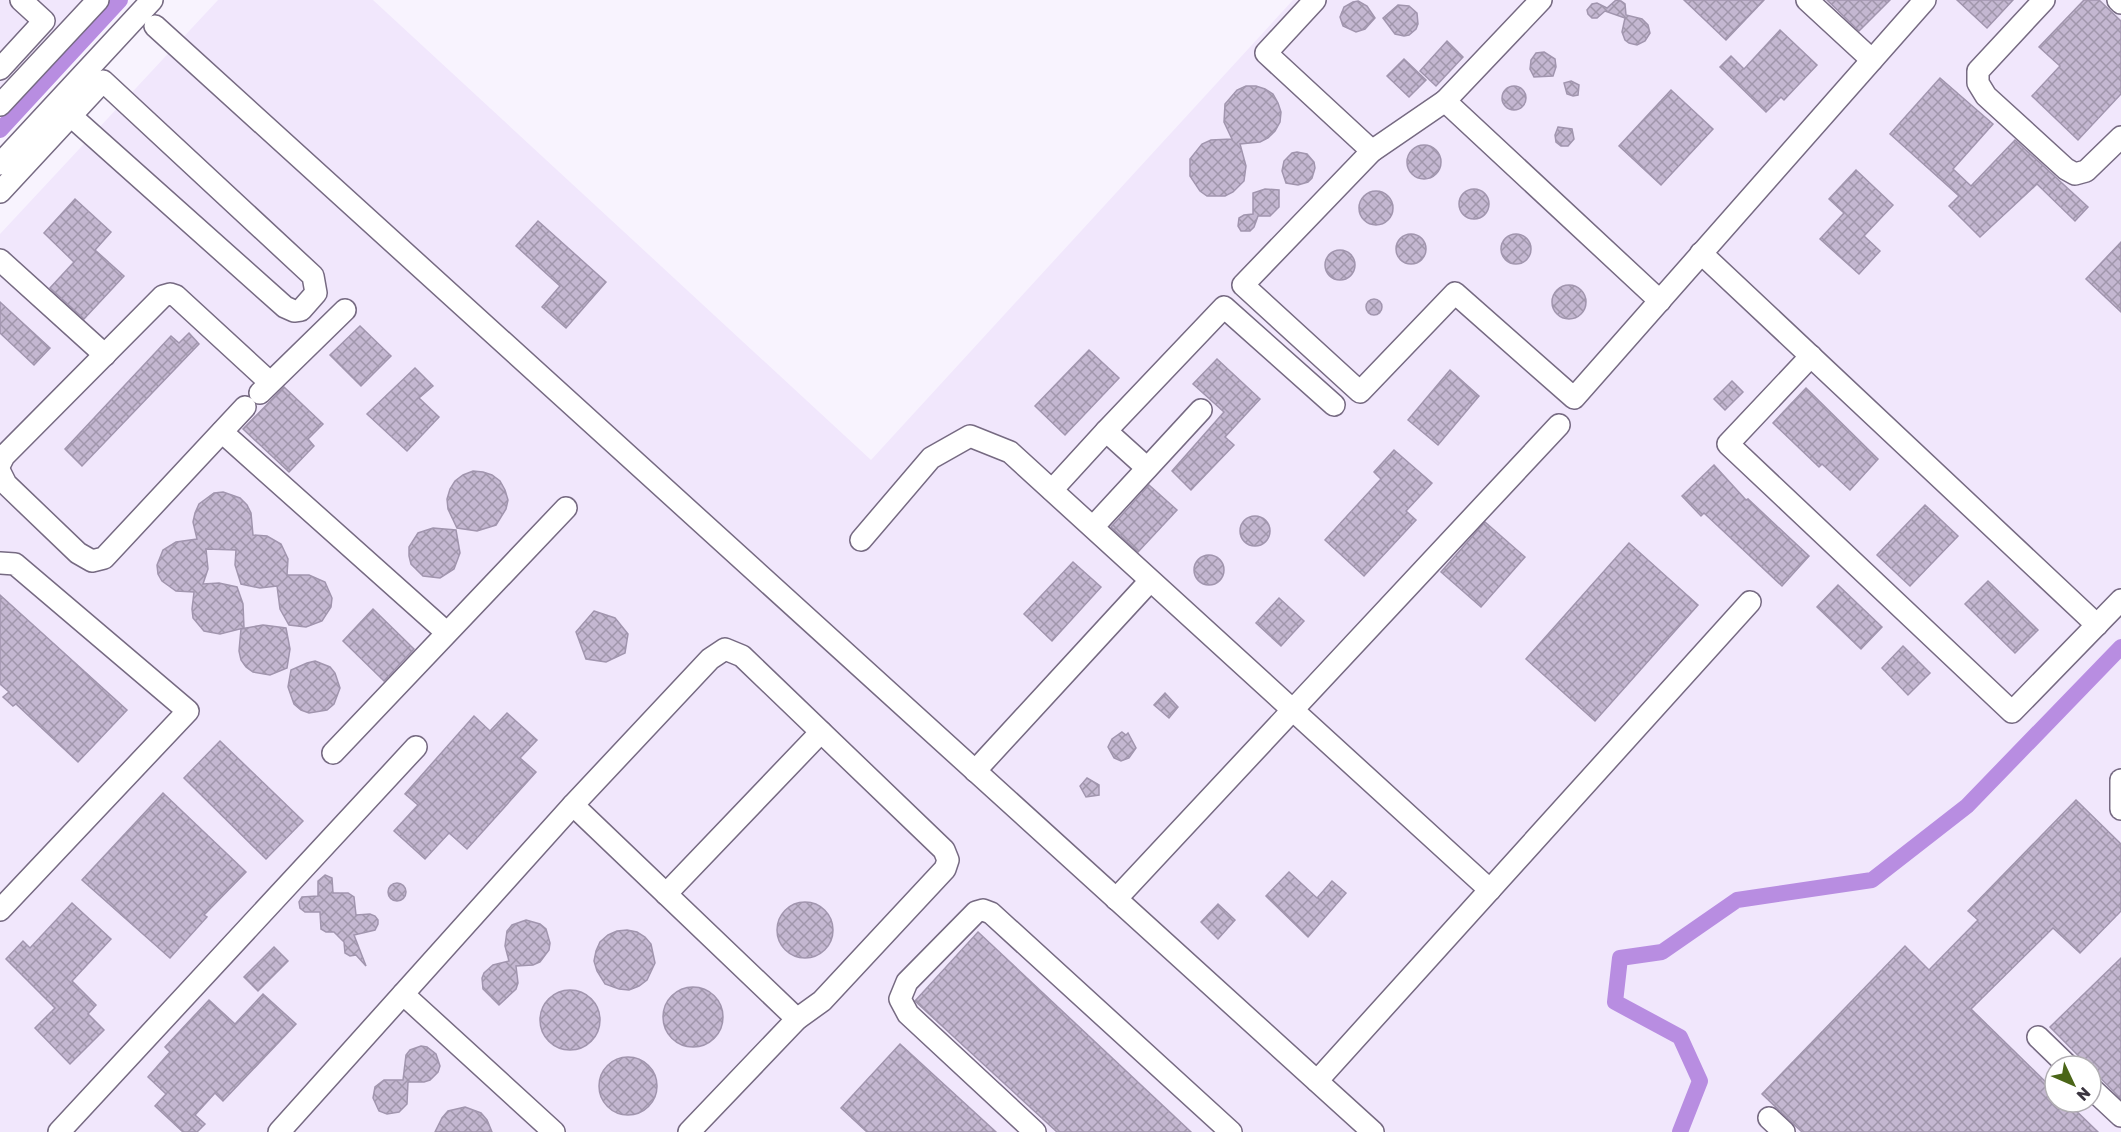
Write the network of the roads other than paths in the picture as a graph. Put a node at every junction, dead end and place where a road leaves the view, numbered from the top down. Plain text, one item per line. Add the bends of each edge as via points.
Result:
1 (21, 0) edge
2 (98, 0) edge
3 (152, 0) edge
4 (1316, 0) edge
5 (1541, 0) edge
6 (1806, 0) edge
7 (1925, 0) edge
8 (2044, 0) edge
9 (2118, 0) edge
10 (2121, 3) edge
11 (154, 26) dead end
12 (1872, 60) junction
13 (0, 69) edge
14 (1445, 101) junction
15 (0, 105) edge
16 (71, 116) junction
17 (2121, 137) edge
18 (1372, 151) junction
19 (0, 164) edge
20 (0, 192) edge
21 (1701, 253) junction
22 (0, 260) edge
23 (1660, 301) junction
24 (345, 310) dead end
25 (105, 355) junction
26 (1811, 356) junction
27 (256, 392) junction
28 (1334, 405) dead end
29 (1201, 410) dead end
30 (1559, 425) dead end
31 (1106, 431) junction
32 (222, 432) junction
33 (0, 464) edge
34 (1147, 468) junction
35 (0, 472) edge
36 (1052, 490) junction
37 (566, 508) dead end
38 (1092, 527) junction
39 (861, 540) dead end
40 (0, 563) edge
41 (1150, 581) junction
42 (2121, 600) edge
43 (1750, 602) dead end
44 (2097, 625) junction
45 (446, 632) junction
46 (1293, 710) junction
47 (821, 732) junction
48 (416, 747) dead end
49 (333, 753) dead end
50 (975, 771) junction
51 (2121, 780) edge
52 (573, 805) junction
53 (2121, 809) edge
54 (1490, 890) junction
55 (666, 894) junction
56 (1116, 899) junction
57 (0, 910) edge
58 (403, 994) junction
59 (797, 1019) junction
60 (2038, 1037) dead end
61 (2056, 1054) edge
62 (1317, 1081) junction
63 (2103, 1099) edge
64 (2121, 1116) edge
65 (59, 1132) edge
66 (279, 1132) edge
67 (554, 1132) edge
68 (689, 1132) edge
69 (1035, 1132) edge
70 (1231, 1132) edge
71 (1373, 1132) edge

1 - 13 street via 44,21
2 - 15 street
3 - 19 street
4 - 18 street via 1266,53
5 - 14 street
6 - 12 street
7 - 12 street
8 - 17 street via 1978,71 1978,83 1986,96 2075,174 2086,171
9 - 10 street
11 - 50 street
12 - 21 street
14 - 18 street
14 - 23 street
16 - 16 street via 103,81 313,276 316,293 301,310 285,307
16 - 20 street
18 - 23 street via 1242,285 1360,392 1455,293 1574,398
21 - 23 street
21 - 26 street
22 - 25 street
24 - 27 street
25 - 27 street via 163,296 170,294 176,296
25 - 33 street
26 - 44 street
26 - 44 street via 1728,444 2012,712
27 - 32 street
28 - 31 street via 1224,307
29 - 34 street
30 - 46 street
31 - 34 street
31 - 36 street
32 - 35 street via 104,558 92,561 78,553 6,484
32 - 45 street
34 - 38 street
36 - 38 street
36 - 39 street via 1010,452 970,436 931,458
37 - 45 street
38 - 41 street
40 - 57 street via 15,564 188,711
41 - 46 street
41 - 50 street
42 - 44 street
43 - 54 street
45 - 49 street
46 - 54 street
46 - 56 street
47 - 52 street via 742,656 725,649 710,660
47 - 55 street
47 - 59 street via 944,850 948,860 945,869 822,1001
48 - 65 street
50 - 56 street
51 - 53 street
52 - 55 street
52 - 58 street
54 - 62 street
55 - 59 street
56 - 62 street
58 - 66 street
58 - 67 street
59 - 68 street
60 - 61 street
62 - 71 street
63 - 64 street
69 - 70 street via 908,1014 900,999 907,982 976,912 983,910 991,913

